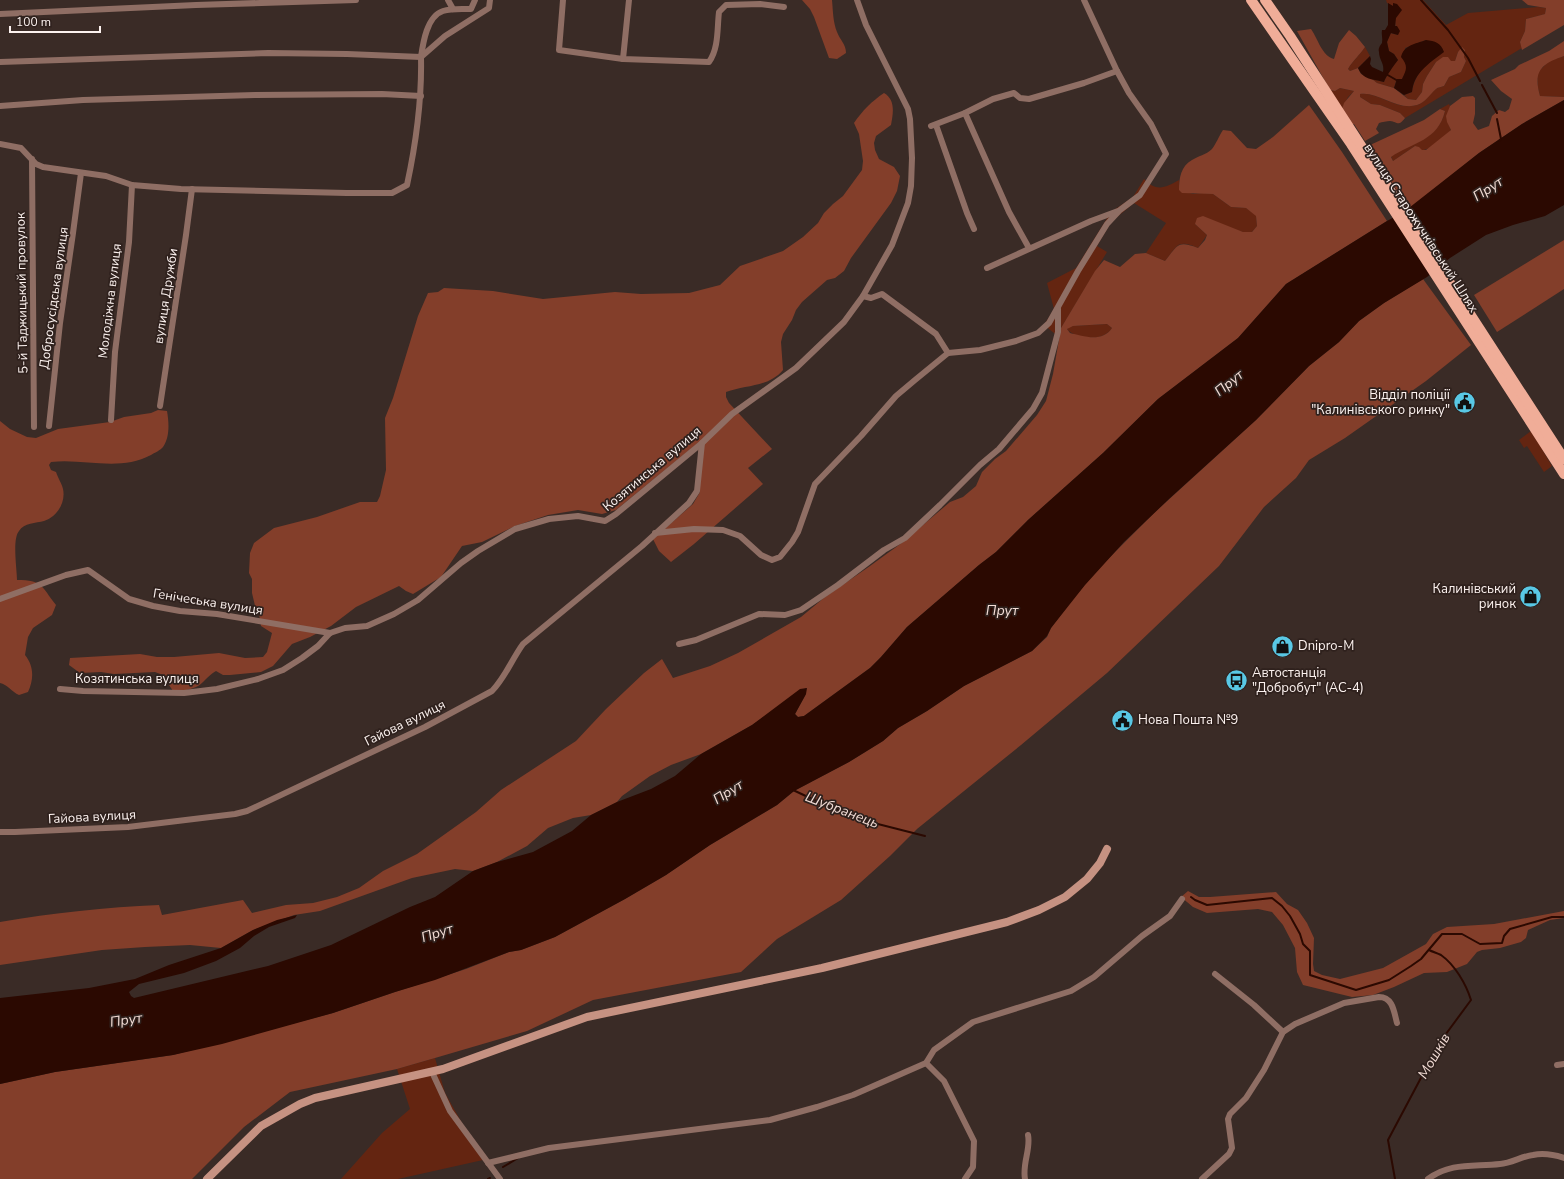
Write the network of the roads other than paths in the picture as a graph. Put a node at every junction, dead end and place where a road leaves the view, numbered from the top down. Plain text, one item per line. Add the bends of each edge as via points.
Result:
1 (356, 0) edge
2 (448, 0) edge
3 (475, 0) edge
4 (490, 0) edge
5 (563, 0) edge
6 (629, 0) edge
7 (857, 0) edge
8 (1084, 0) edge
9 (1251, 0) edge
10 (1265, 0) edge
11 (784, 7) dead end
12 (453, 8) junction
13 (0, 14) edge
14 (421, 57) junction
15 (623, 58) junction
16 (0, 62) edge
17 (1117, 71) junction
18 (421, 96) junction
19 (0, 106) edge
20 (965, 113) junction
21 (1355, 143) junction
22 (0, 144) edge
23 (32, 159) junction
24 (81, 173) junction
25 (132, 185) junction
26 (192, 190) junction
27 (1120, 210) junction
28 (974, 229) dead end
29 (1030, 248) junction
30 (987, 268) dead end
31 (863, 296) junction
32 (1058, 307) junction
33 (948, 353) junction
34 (160, 406) dead end
35 (111, 420) dead end
36 (49, 426) dead end
37 (34, 427) dead end
38 (702, 443) junction
39 (1558, 455) edge
40 (1564, 474) edge
41 (655, 533) junction
42 (0, 598) edge
43 (330, 633) junction
44 (679, 644) dead end
45 (60, 689) dead end
46 (0, 832) edge
47 (1107, 849) dead end
48 (1182, 899) dead end
49 (1214, 974) dead end
50 (1398, 1023) dead end
51 (1283, 1032) junction
52 (926, 1063) junction
53 (1564, 1064) edge
54 (1557, 1065) dead end
55 (432, 1072) junction
56 (1028, 1135) dead end
57 (1564, 1158) edge
58 (488, 1163) junction
59 (207, 1179) edge
60 (500, 1179) edge
61 (965, 1179) edge
62 (1025, 1179) edge
63 (1202, 1179) edge
64 (1428, 1179) edge

1 - 13 street
2 - 12 street
3 - 12 street via 471,9
4 - 14 street via 489,8 445,36
5 - 15 street via 559,50
6 - 15 street
7 - 31 street, Козятинська вулиця via 866,25 908,109 912,158 911,186 903,219 885,259
8 - 17 street
9 - 21 main road, вулиця Старожучківський Шлях
10 - 21 main road, вулиця Старожучківський Шлях
11 - 15 street via 760,4 726,5 719,12 716,44 709,62
12 - 14 street via 441,11 427,28
14 - 16 street via 268,53
14 - 18 street
17 - 20 street via 1029,99 1020,98 1014,93 993,99
17 - 27 street via 1151,124 1166,154 1140,195
18 - 19 street via 255,95 83,100
18 - 26 street via 409,178 407,185 400,190 392,193 346,193
20 - 28 street via 933,125
20 - 29 street via 1009,212
21 - 39 main road, вулиця Старожучківський Шлях
22 - 23 street via 21,148
23 - 24 street via 43,167
23 - 37 street, 5-й Таджицький провулок
24 - 25 street via 106,176
24 - 36 street, Добросусідська вулиця via 60,323
25 - 26 street
25 - 35 street, Молодіжна вулиця via 129,242 114,352
26 - 34 street, вулиця Дружби
27 - 29 street
27 - 32 street via 1107,224
29 - 30 street
31 - 33 street via 871,298 882,294 890,299 936,334
31 - 38 street, Козятинська вулиця via 844,322 796,368 732,414
32 - 33 street via 1049,323 1038,333 980,350
32 - 44 street via 1058,332 1042,393 1033,409 999,449 904,538 801,610 786,615 759,614 696,640
33 - 41 street via 896,396 815,484 798,532 780,557 772,560 761,555 740,536 723,530 694,529
38 - 41 street, Гайова вулиця via 697,491 689,503
38 - 43 street, Козятинська вулиця via 605,521 578,516 549,519 515,529 472,555 418,600 394,614 367,626
39 - 40 main road, вулиця Старожучківський Шлях
41 - 46 street, Гайова вулиця via 523,644 500,683 492,691 426,727 247,811 128,827
42 - 43 street, Генічеська вулиця via 88,570 129,599 153,606
43 - 45 street, Козятинська вулиця via 308,654 284,670 216,689 184,693
47 - 55 street via 1100,864 1087,879 1065,897 1007,922 822,968 587,1018
48 - 52 street via 1170,916 1094,977 1071,990 973,1022 934,1050
49 - 51 street via 1254,1005
50 - 51 street via 1393,1005 1388,999 1379,997 1344,1003 1295,1024
51 - 63 street via 1264,1070 1246,1098 1230,1114 1228,1119 1232,1148 1229,1154
52 - 58 street via 853,1095 770,1120 556,1147
52 - 61 street via 944,1081 974,1141 973,1167
53 - 54 street
55 - 58 street via 450,1111
55 - 59 street via 332,1093 300,1104 261,1126
56 - 62 street
57 - 64 street via 1533,1154 1499,1164 1448,1168
58 - 60 street

